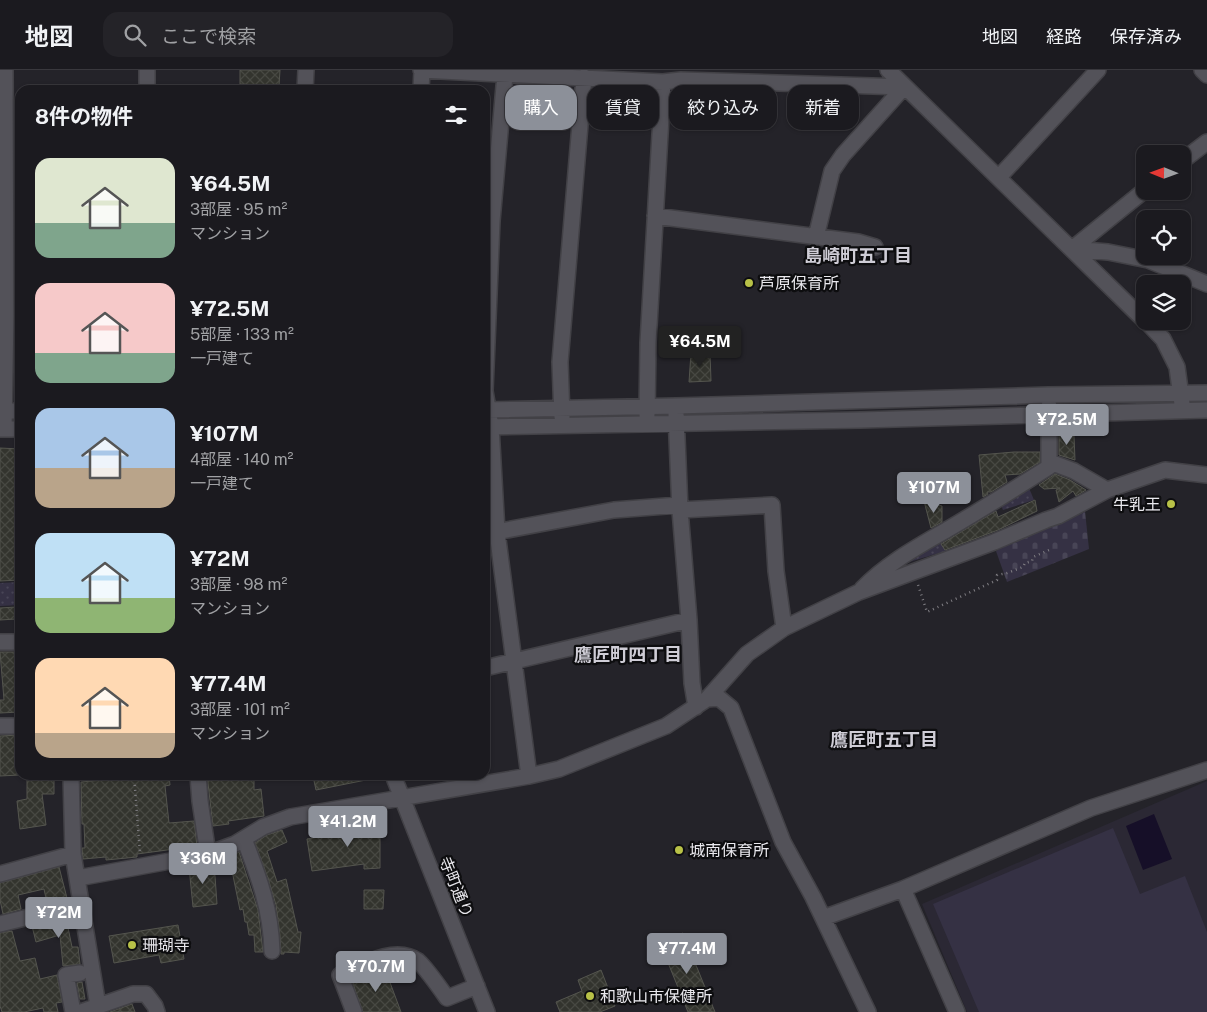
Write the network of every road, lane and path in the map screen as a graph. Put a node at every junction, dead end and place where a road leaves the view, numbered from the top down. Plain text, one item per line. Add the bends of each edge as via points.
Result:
1 (5, 70) edge
2 (147, 70) edge
3 (306, 70) edge
4 (422, 70) edge
5 (888, 70) edge
6 (1098, 70) edge
7 (1202, 70) edge
8 (456, 71) edge
9 (505, 75) junction
10 (681, 75) edge
11 (1207, 75) edge
12 (584, 77) junction
13 (663, 82) junction
14 (147, 85) edge
15 (305, 85) edge
16 (421, 85) edge
17 (904, 87) junction
18 (1207, 142) edge
19 (1191, 154) edge
20 (999, 177) junction
21 (1136, 197) edge
22 (655, 216) junction
23 (816, 237) junction
24 (875, 247) dead end
25 (1072, 248) junction
26 (490, 270) edge
27 (1207, 284) edge
28 (1136, 312) edge
29 (8, 320) edge
30 (1154, 330) edge
31 (1207, 393) edge
32 (1182, 394) junction
33 (1048, 395) junction
34 (676, 406) junction
35 (647, 407) junction
36 (562, 409) junction
37 (490, 410) edge
38 (1207, 410) edge
39 (2, 411) edge
40 (15, 411) edge
41 (1182, 411) junction
42 (1049, 416) junction
43 (676, 423) junction
44 (647, 424) junction
45 (562, 426) junction
46 (490, 427) edge
47 (2, 428) edge
48 (15, 429) edge
49 (1050, 462) junction
50 (1207, 475) edge
51 (1107, 490) junction
52 (490, 498) edge
53 (679, 507) junction
54 (491, 533) edge
55 (1049, 550) dead end
56 (914, 572) junction
57 (859, 592) junction
58 (689, 620) junction
59 (784, 628) junction
60 (0, 642) edge
61 (15, 642) edge
62 (513, 661) junction
63 (490, 667) edge
64 (701, 703) junction
65 (0, 726) edge
66 (15, 726) edge
67 (1207, 770) edge
68 (529, 776) junction
69 (71, 780) edge
70 (134, 780) edge
71 (198, 780) edge
72 (395, 780) edge
73 (402, 797) junction
74 (244, 839) junction
75 (73, 854) junction
76 (208, 854) junction
77 (141, 866) junction
78 (0, 874) edge
79 (78, 878) junction
80 (903, 889) junction
81 (82, 904) junction
82 (823, 918) junction
83 (0, 924) edge
84 (272, 951) dead end
85 (80, 973) dead end
86 (477, 986) junction
87 (98, 1006) junction
88 (73, 1012) edge
89 (82, 1012) edge
90 (156, 1012) edge
91 (354, 1012) edge
92 (488, 1012) edge
93 (868, 1012) edge
94 (958, 1012) edge

1 - 29 street
2 - 14 street
3 - 15 street
4 - 8 street
4 - 16 street
5 - 17 street
6 - 20 street
7 - 11 street
8 - 9 street
9 - 12 street
9 - 26 street
10 - 13 street
10 - 17 street
12 - 13 street
12 - 36 street via 560,362
13 - 22 street
17 - 20 street
17 - 23 street via 843,154 832,171
18 - 19 street
20 - 25 street
21 - 25 street
22 - 23 street
22 - 35 street
23 - 24 street
25 - 27 street via 1148,260
25 - 28 street
29 - 39 street
30 - 32 street via 1163,339 1177,367
31 - 32 street
32 - 33 street
32 - 41 street
33 - 34 street
33 - 42 street
34 - 35 street
34 - 43 street
35 - 36 street
35 - 44 street
36 - 37 street
36 - 45 street
38 - 41 street
39 - 40 street
39 - 47 street
41 - 42 street
42 - 43 street
42 - 49 street
43 - 44 street
43 - 53 street
44 - 45 street
45 - 46 street
47 - 48 street
49 - 51 street via 1074,471
49 - 57 street via 1049,467 1000,499 878,573
50 - 51 street via 1165,470
51 - 56 street via 1058,516
52 - 54 street
53 - 54 street via 614,510
53 - 58 street
53 - 59 street via 772,505
54 - 62 street
55 - 56 path via 1033,557 1024,567 997,575 997,580 927,612
56 - 57 street
57 - 59 street
58 - 62 street
58 - 64 street via 692,683
59 - 64 street via 747,654
60 - 61 street
62 - 63 street
62 - 68 street
64 - 68 street via 666,726 559,769
64 - 82 street via 720,698 731,708 784,842
65 - 66 street
67 - 80 street via 1091,808
68 - 73 street
69 - 75 street
70 - 77 path
71 - 76 street
72 - 73 street, 寺町通り
73 - 74 street via 290,817 263,827
73 - 86 street, 寺町通り
74 - 76 street
74 - 84 street via 266,902
75 - 78 street
75 - 79 street
76 - 77 street
77 - 79 street
79 - 81 street
80 - 82 street
80 - 94 street
81 - 83 street
81 - 87 street
82 - 93 street
85 - 88 street via 66,976
86 - 91 street via 447,998 418,962 406,956 391,956 340,975
86 - 92 street, 寺町通り
87 - 89 street
87 - 90 street via 133,994 146,994

